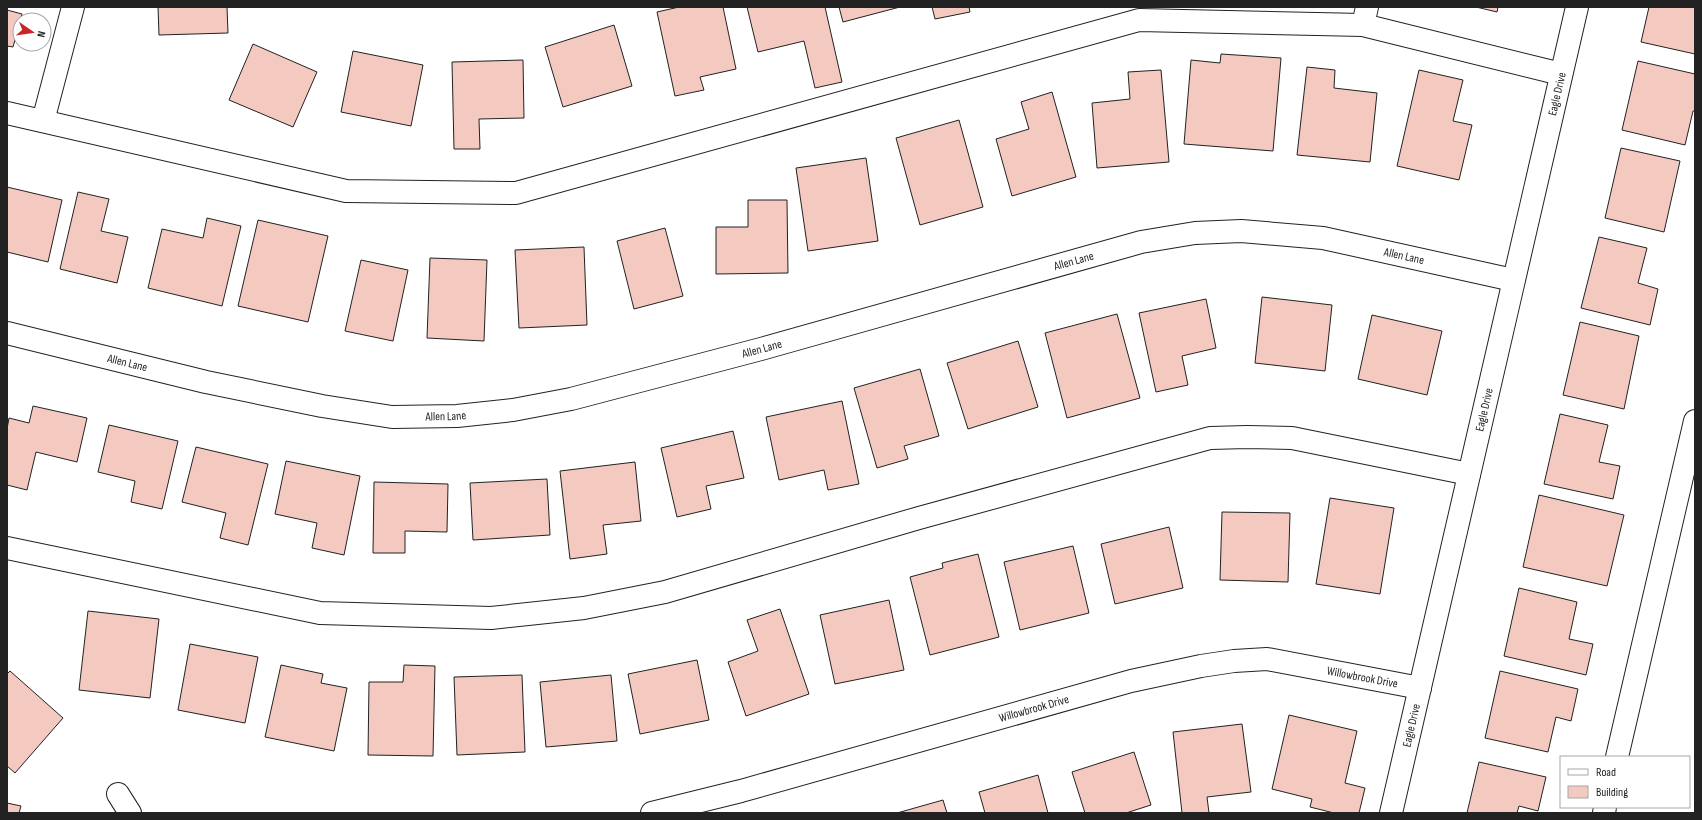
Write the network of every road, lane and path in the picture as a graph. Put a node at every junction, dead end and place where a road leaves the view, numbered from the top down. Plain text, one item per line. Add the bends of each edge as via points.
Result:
1 (73, 7) edge
2 (1577, 7) edge
3 (1365, 16) edge
4 (1561, 74) junction
5 (7, 113) edge
6 (44, 122) junction
7 (1513, 280) junction
8 (7, 334) edge
9 (1695, 422) edge
10 (1469, 474) junction
11 (7, 548) edge
12 (1420, 688) junction
13 (1617, 756) edge
14 (118, 794) dead end
15 (130, 813) edge
16 (652, 813) edge
17 (1391, 813) edge

1 - 6 street
2 - 4 street, Eagle Drive
3 - 4 street
3 - 6 street via 1139,20 516,193 346,191
4 - 7 street, Eagle Drive
5 - 6 street
7 - 8 street, Allen Lane via 1323,238 1242,231 1195,232 1141,242 760,349 570,399 513,410 457,416 392,417 322,406 206,382
7 - 10 street, Eagle Drive
9 - 13 street
10 - 11 street via 1292,438 1210,438 919,518 665,592 584,608 491,618 320,613
10 - 12 street, Eagle Drive
12 - 16 street, Willowbrook Drive via 1267,659 1201,666 1131,682 741,791
12 - 17 street, Eagle Drive
14 - 15 street

